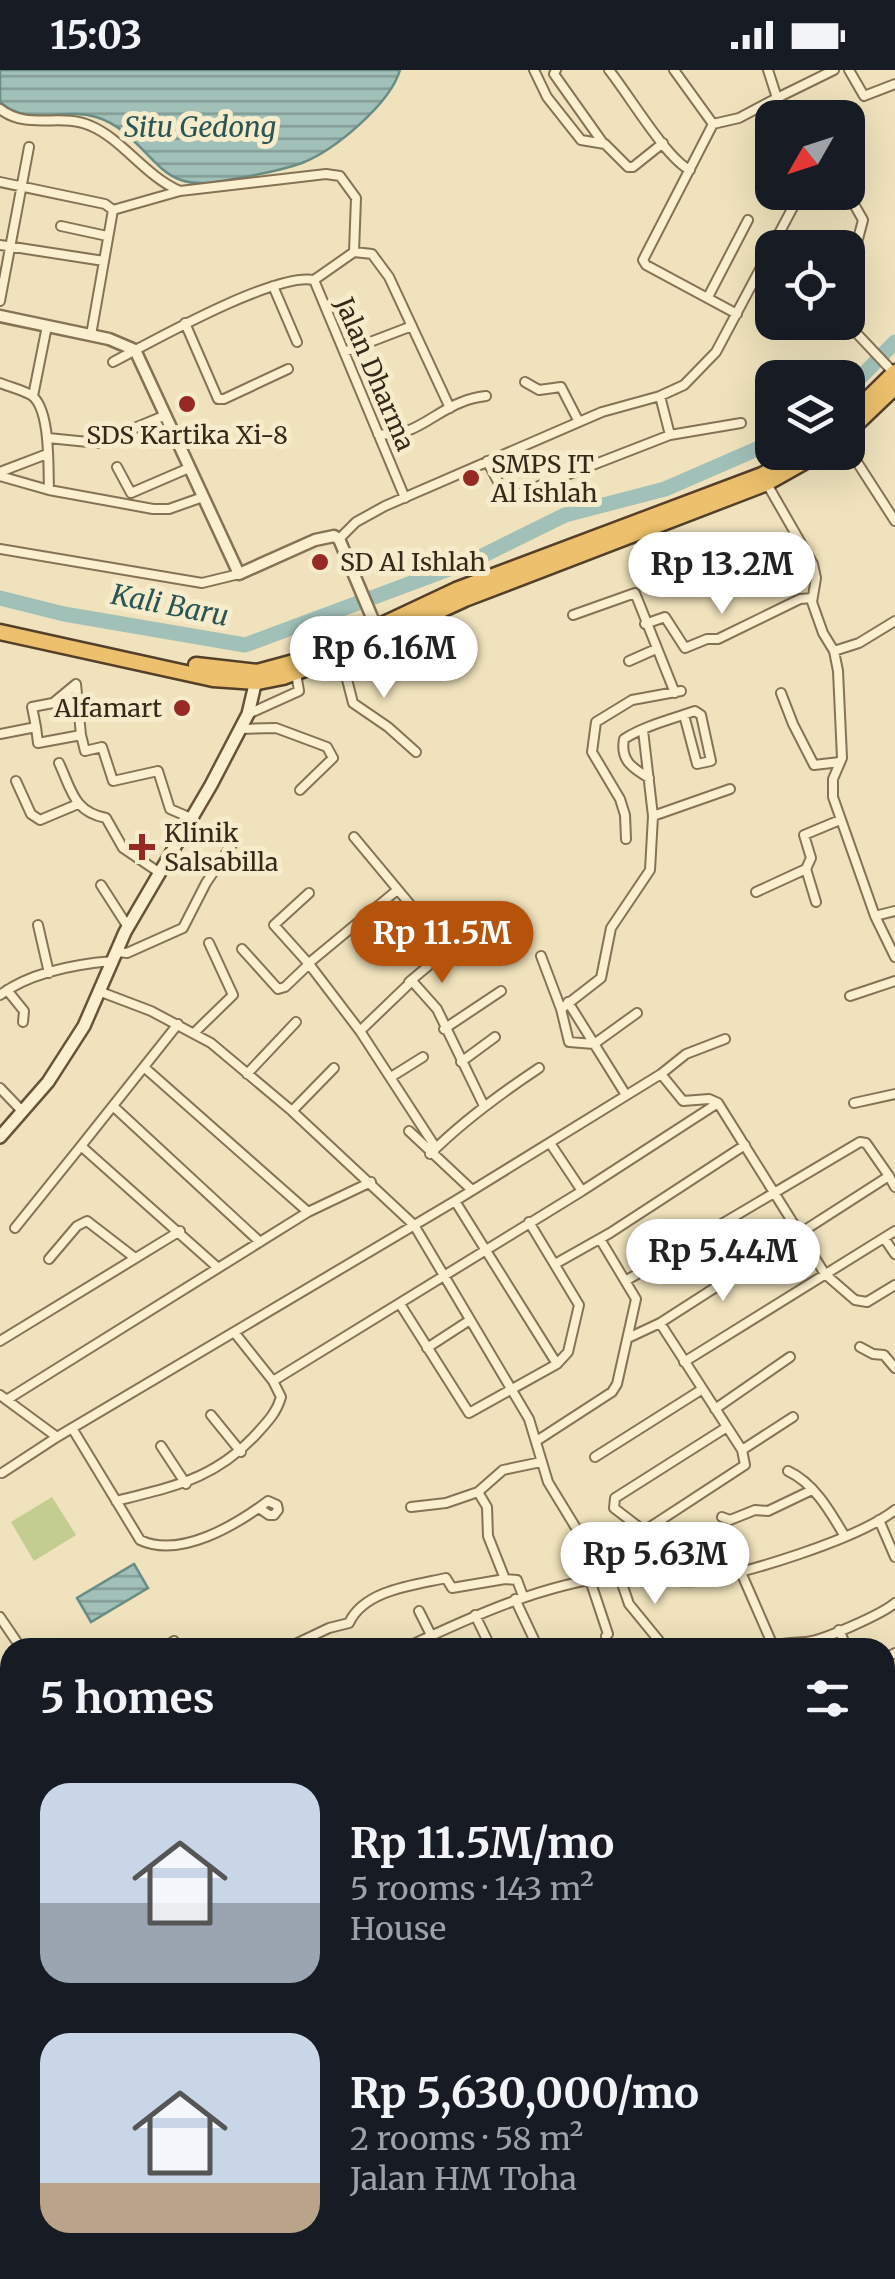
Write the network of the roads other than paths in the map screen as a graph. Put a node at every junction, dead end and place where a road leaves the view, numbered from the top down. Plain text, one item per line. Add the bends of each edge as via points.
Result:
1 (534, 70) edge
2 (556, 70) edge
3 (609, 70) edge
4 (674, 70) edge
5 (768, 70) edge
6 (834, 70) edge
7 (849, 70) edge
8 (893, 89) edge
9 (778, 98) junction
10 (0, 109) edge
11 (713, 124) junction
12 (603, 143) junction
13 (663, 143) junction
14 (29, 147) dead end
15 (690, 170) junction
16 (0, 182) edge
17 (22, 187) junction
18 (180, 192) junction
19 (113, 210) junction
20 (792, 210) edge
21 (748, 220) dead end
22 (61, 226) dead end
23 (107, 236) junction
24 (0, 244) edge
25 (11, 247) junction
26 (354, 252) junction
27 (104, 262) junction
28 (314, 280) junction
29 (274, 286) junction
30 (708, 297) junction
31 (0, 301) edge
32 (737, 314) junction
33 (0, 316) edge
34 (185, 323) junction
35 (47, 326) junction
36 (412, 326) junction
37 (91, 336) junction
38 (862, 340) edge
39 (297, 342) dead end
40 (135, 350) junction
41 (344, 352) junction
42 (113, 362) dead end
43 (288, 369) dead end
44 (891, 370) edge
45 (525, 382) dead end
46 (0, 383) edge
47 (890, 392) edge
48 (33, 396) junction
49 (486, 396) dead end
50 (660, 396) junction
51 (865, 407) edge
52 (450, 408) junction
53 (166, 416) junction
54 (865, 416) edge
55 (580, 422) junction
56 (741, 422) dead end
57 (378, 434) junction
58 (670, 435) junction
59 (48, 438) junction
60 (47, 454) junction
61 (487, 461) junction
62 (117, 467) dead end
63 (189, 468) junction
64 (778, 470) edge
65 (784, 470) edge
66 (862, 470) edge
67 (0, 474) edge
68 (765, 479) junction
69 (49, 490) junction
70 (203, 497) junction
71 (405, 498) junction
72 (895, 521) edge
73 (339, 539) junction
74 (0, 548) edge
75 (239, 574) junction
76 (812, 598) junction
77 (573, 615) dead end
78 (895, 621) edge
79 (0, 622) edge
80 (645, 624) junction
81 (0, 632) edge
82 (378, 632) junction
83 (656, 649) junction
84 (834, 651) junction
85 (341, 656) junction
86 (630, 661) dead end
87 (296, 673) junction
88 (258, 677) junction
89 (781, 693) dead end
90 (248, 714) junction
91 (684, 715) junction
92 (36, 727) junction
93 (240, 730) junction
94 (644, 730) junction
95 (0, 734) edge
96 (81, 735) junction
97 (416, 752) dead end
98 (840, 762) junction
99 (58, 764) dead end
100 (649, 778) junction
101 (16, 781) dead end
102 (730, 788) dead end
103 (300, 790) dead end
104 (78, 804) junction
105 (653, 816) junction
106 (191, 818) junction
107 (840, 820) junction
108 (354, 837) dead end
109 (626, 840) dead end
110 (233, 843) dead end
111 (806, 869) junction
112 (160, 872) junction
113 (101, 885) dead end
114 (396, 891) junction
115 (309, 892) dead end
116 (756, 892) dead end
117 (816, 902) dead end
118 (895, 910) edge
119 (874, 916) junction
120 (38, 925) dead end
121 (128, 927) junction
122 (470, 938) dead end
123 (209, 943) dead end
124 (242, 949) dead end
125 (444, 952) junction
126 (115, 956) junction
127 (541, 956) dead end
128 (895, 958) edge
129 (309, 964) junction
130 (48, 974) junction
131 (895, 981) edge
132 (409, 982) junction
133 (501, 991) dead end
134 (4, 992) edge
135 (101, 992) junction
136 (850, 996) dead end
137 (568, 1002) junction
138 (561, 1009) junction
139 (637, 1013) dead end
140 (23, 1022) dead end
141 (296, 1022) dead end
142 (178, 1024) junction
143 (444, 1029) junction
144 (360, 1031) junction
145 (195, 1032) junction
146 (495, 1037) dead end
147 (726, 1039) dead end
148 (594, 1044) junction
149 (424, 1057) dead end
150 (461, 1062) junction
151 (145, 1068) junction
152 (334, 1068) dead end
153 (539, 1068) dead end
154 (247, 1074) junction
155 (660, 1074) junction
156 (391, 1077) junction
157 (0, 1088) edge
158 (895, 1094) edge
159 (626, 1096) junction
160 (718, 1103) junction
161 (854, 1103) dead end
162 (114, 1106) junction
163 (484, 1106) junction
164 (292, 1111) junction
165 (22, 1112) junction
166 (409, 1131) dead end
167 (0, 1137) edge
168 (550, 1144) junction
169 (744, 1145) junction
170 (82, 1146) junction
171 (433, 1151) junction
172 (889, 1176) junction
173 (371, 1182) junction
174 (895, 1187) edge
175 (472, 1190) junction
176 (582, 1191) junction
177 (771, 1192) junction
178 (455, 1201) junction
179 (308, 1212) junction
180 (529, 1222) junction
181 (414, 1225) junction
182 (15, 1228) dead end
183 (180, 1231) junction
184 (895, 1231) edge
185 (797, 1234) junction
186 (884, 1238) junction
187 (600, 1239) junction
188 (260, 1242) junction
189 (486, 1250) junction
190 (895, 1254) edge
191 (135, 1258) junction
192 (49, 1259) dead end
193 (555, 1264) junction
194 (218, 1267) junction
195 (824, 1274) junction
196 (444, 1278) junction
197 (626, 1280) junction
198 (895, 1285) edge
199 (400, 1304) junction
200 (470, 1320) junction
201 (660, 1323) junction
202 (234, 1332) junction
203 (628, 1338) junction
204 (0, 1341) edge
205 (890, 1345) dead end
206 (860, 1347) dead end
207 (427, 1348) junction
208 (884, 1355) junction
209 (790, 1357) dead end
210 (684, 1362) junction
211 (557, 1364) junction
212 (895, 1368) edge
213 (273, 1381) junction
214 (514, 1389) junction
215 (701, 1390) junction
216 (4, 1397) edge
217 (714, 1409) junction
218 (211, 1415) dead end
219 (793, 1416) dead end
220 (72, 1428) junction
221 (727, 1428) junction
222 (57, 1437) junction
223 (538, 1440) junction
224 (161, 1446) dead end
225 (742, 1450) junction
226 (241, 1452) junction
227 (595, 1456) dead end
228 (541, 1462) junction
229 (788, 1471) dead end
230 (1, 1473) edge
231 (186, 1484) junction
232 (812, 1490) junction
233 (478, 1492) junction
234 (116, 1501) junction
235 (411, 1507) dead end
236 (259, 1508) dead end
237 (895, 1510) edge
238 (722, 1517) dead end
239 (879, 1520) junction
240 (844, 1535) junction
241 (895, 1556) edge
242 (740, 1570) junction
243 (619, 1575) junction
244 (505, 1579) junction
245 (594, 1580) junction
246 (519, 1598) junction
247 (895, 1603) edge
248 (418, 1611) dead end
249 (475, 1615) junction
250 (0, 1617) edge
251 (839, 1630) junction
252 (431, 1635) junction
253 (606, 1636) dead end
254 (14, 1638) edge
255 (308, 1638) edge
256 (427, 1638) edge
257 (486, 1638) edge
258 (534, 1638) edge
259 (658, 1638) edge
260 (770, 1638) edge
261 (818, 1638) edge
262 (842, 1638) edge

1 - 12 street via 581,140
2 - 12 street
3 - 13 street
4 - 11 street
5 - 9 street
6 - 9 street
7 - 8 street via 864,96
9 - 11 street
10 - 18 street via 24,121 90,125
11 - 15 street
12 - 13 street via 631,168
13 - 15 street
14 - 17 street
15 - 30 street via 642,260
16 - 17 street
17 - 19 street
17 - 25 street
18 - 19 street
18 - 26 street via 335,174 356,198
19 - 23 street
20 - 32 street
21 - 30 street
22 - 23 street
23 - 27 street
24 - 25 street
25 - 27 street
25 - 31 street
26 - 28 street
26 - 36 street via 369,252 385,270
27 - 37 street
28 - 29 street, Jalan Dharma
28 - 41 street, Jalan Dharma
29 - 34 street, Jalan Dharma
29 - 39 street
30 - 32 street
32 - 50 street via 694,377
33 - 35 street
34 - 40 street, Jalan Dharma
34 - 43 street via 218,399
35 - 37 street
35 - 48 street
36 - 41 street
36 - 52 street
37 - 40 street
38 - 44 street
40 - 42 street, Jalan Dharma
40 - 53 street
41 - 57 street, Jalan Dharma
44 - 47 highway
45 - 55 street via 539,390 561,387
46 - 48 street
47 - 51 highway
47 - 54 highway
48 - 59 street
49 - 52 street
50 - 55 street
50 - 58 street
52 - 57 street via 414,429
53 - 59 street via 98,443
53 - 63 street
55 - 61 street
56 - 58 street
57 - 71 street, Jalan Dharma
58 - 61 street via 513,496 504,493
59 - 60 street
60 - 67 street
60 - 69 street
61 - 71 street
62 - 63 street via 131,493
63 - 70 street
64 - 68 highway
65 - 68 highway
66 - 72 street
67 - 69 street
68 - 76 street via 813,564
68 - 82 highway via 456,590
69 - 70 street via 169,510
70 - 75 street
71 - 73 street via 356,522
73 - 75 street via 316,540
73 - 82 street
74 - 75 street via 202,583
76 - 80 street via 685,648 665,617
76 - 84 street
77 - 80 street via 633,593
78 - 84 street
79 - 88 highway
80 - 83 street
81 - 88 highway via 213,678
82 - 85 highway
82 - 88 highway
83 - 86 street
83 - 109 street via 678,692 632,700 596,722 592,752 626,814
84 - 98 street
85 - 87 highway
85 - 97 street via 353,703
87 - 88 highway
87 - 90 street via 298,691
88 - 90 main road
89 - 98 street via 814,765
90 - 93 main road
91 - 91 street via 701,714 710,762 696,764
91 - 94 street
92 - 95 street
92 - 96 street via 38,744
92 - 96 street via 32,708 76,684
93 - 103 street via 276,728 327,746 333,758
93 - 106 main road
94 - 100 street
94 - 100 street via 624,740 623,756
96 - 106 street via 85,752 102,747 112,781 158,771 170,809
98 - 107 street via 832,787
99 - 104 street
100 - 105 street
101 - 104 street via 40,820
102 - 105 street
104 - 112 street via 106,818 123,848
105 - 137 street via 650,870 612,928 604,972
106 - 112 main road
107 - 111 street via 805,833 811,858
107 - 119 street
108 - 114 street
110 - 126 street via 182,928
111 - 116 street
111 - 117 street
112 - 121 main road
113 - 121 street
114 - 125 street
114 - 129 street
115 - 129 street via 273,924
118 - 119 street
119 - 128 street
120 - 130 street
121 - 126 main road
122 - 125 street via 450,956
123 - 145 street via 233,995
124 - 129 street via 278,989
125 - 132 street
126 - 130 street
126 - 135 main road
127 - 138 street
129 - 144 street
130 - 134 street
131 - 136 street
132 - 143 street via 437,1009
132 - 144 street
133 - 143 street
134 - 140 street via 24,1011
135 - 142 street
135 - 165 main road via 67,1055
137 - 138 street
137 - 148 street
138 - 148 street via 566,1040
139 - 148 street
141 - 154 street
142 - 145 street
142 - 151 street
143 - 150 street
144 - 156 street
145 - 154 street
146 - 150 street
147 - 155 street via 686,1054
148 - 159 street
149 - 156 street
150 - 163 street
151 - 162 street
151 - 179 street
152 - 164 street
153 - 163 street
154 - 164 street
155 - 159 street
155 - 160 street via 683,1101
156 - 171 street
157 - 165 street
158 - 161 street
159 - 168 street
160 - 169 street
160 - 176 street
162 - 170 street
162 - 188 street
163 - 171 street
164 - 173 street
165 - 167 main road
166 - 171 street
168 - 175 street
168 - 176 street
169 - 177 street
169 - 187 street
170 - 182 street
170 - 183 street
171 - 175 street
172 - 174 street
172 - 177 street via 860,1142
172 - 185 street
173 - 179 street
173 - 181 street
175 - 178 street
176 - 180 street
177 - 185 street
177 - 197 street
178 - 181 street
178 - 189 street
179 - 188 street
180 - 189 street
180 - 193 street
181 - 196 street
181 - 202 street
183 - 191 street
183 - 194 street
184 - 186 street
185 - 195 street
185 - 201 street
186 - 190 street
186 - 195 street
187 - 193 street
187 - 197 street
188 - 194 street
189 - 196 street
189 - 211 street
191 - 192 street via 86,1221
191 - 204 street
193 - 211 street via 579,1309 568,1352
194 - 216 street
195 - 198 street via 860,1302
195 - 210 street
196 - 199 street
196 - 200 street
197 - 203 street via 636,1299
199 - 207 street
199 - 213 street
200 - 207 street
200 - 214 street
201 - 203 street
201 - 210 street
202 - 213 street
202 - 220 street
203 - 223 street via 612,1392
205 - 208 street
206 - 208 street
207 - 214 street via 469,1412
208 - 212 street
209 - 217 street
210 - 215 street
211 - 214 street
213 - 226 street via 278,1407
214 - 223 street
215 - 217 street
215 - 227 street
216 - 222 street
217 - 221 street
218 - 226 street
219 - 225 street
220 - 222 street
220 - 234 street
221 - 225 street
221 - 225 street via 615,1498 614,1508 646,1530 741,1470
222 - 230 street
223 - 228 street
224 - 231 street
226 - 231 street
228 - 233 street via 503,1470
228 - 245 street via 587,1546
229 - 232 street
231 - 234 street
232 - 238 street via 768,1511
232 - 240 street
233 - 235 street
233 - 244 street via 488,1507 488,1536
234 - 236 street via 140,1540 155,1546 216,1532
237 - 239 street
239 - 240 street
239 - 241 street
240 - 242 street
242 - 243 street via 695,1581
242 - 260 street
243 - 245 street
243 - 259 street via 629,1604
244 - 246 street via 517,1580
244 - 255 street via 452,1588 446,1578 384,1592 349,1623
245 - 246 street
245 - 253 street
246 - 249 street
246 - 258 street
247 - 251 street
248 - 252 street
249 - 252 street
249 - 257 street
250 - 254 street
251 - 261 street
251 - 262 street
252 - 256 street

